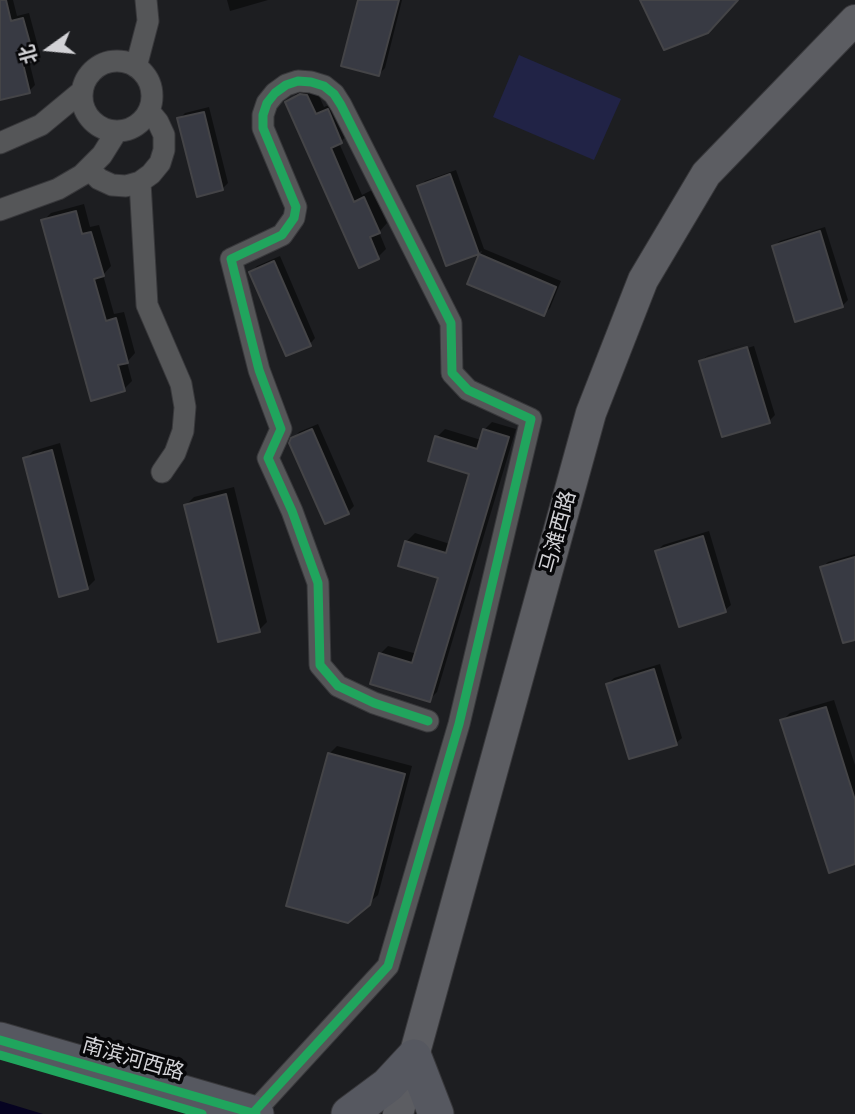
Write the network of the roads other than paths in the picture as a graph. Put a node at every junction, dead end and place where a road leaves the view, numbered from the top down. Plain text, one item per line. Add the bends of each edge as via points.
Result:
1 (146, 0) edge
2 (855, 20) edge
3 (136, 67) junction
4 (82, 91) junction
5 (149, 111) junction
6 (117, 131) junction
7 (0, 143) edge
8 (89, 169) junction
9 (140, 182) junction
10 (0, 210) edge
11 (162, 472) dead end
12 (428, 721) dead end
13 (0, 1040) edge
14 (0, 1055) edge
15 (414, 1057) junction
16 (202, 1114) edge
17 (254, 1114) edge
18 (348, 1114) edge
19 (398, 1114) edge
20 (436, 1114) edge

1 - 3 street via 148,21
2 - 15 main road, 马滩西路 via 706,174 643,280 591,413
3 - 4 street via 107,62 90,73
3 - 5 street via 152,92
4 - 6 street via 90,119
4 - 7 street via 41,125
5 - 6 street via 136,126
5 - 9 street via 159,122 164,149 160,163
6 - 8 street
8 - 9 street via 112,185
8 - 10 street via 58,189
9 - 11 street via 147,305 181,384 185,407 183,431
12 - 17 street via 338,687 320,665 318,583 268,458 281,429 259,370 231,259 282,235 294,218 296,207 263,128 263,115 275,93 298,81 324,86 341,104 451,323 452,373 468,390 531,419 459,724 388,966
13 - 17 highway, 南滨河西路
14 - 16 highway, 南滨河西路
15 - 18 highway via 388,1085
15 - 19 main road, 马滩西路
15 - 20 highway

